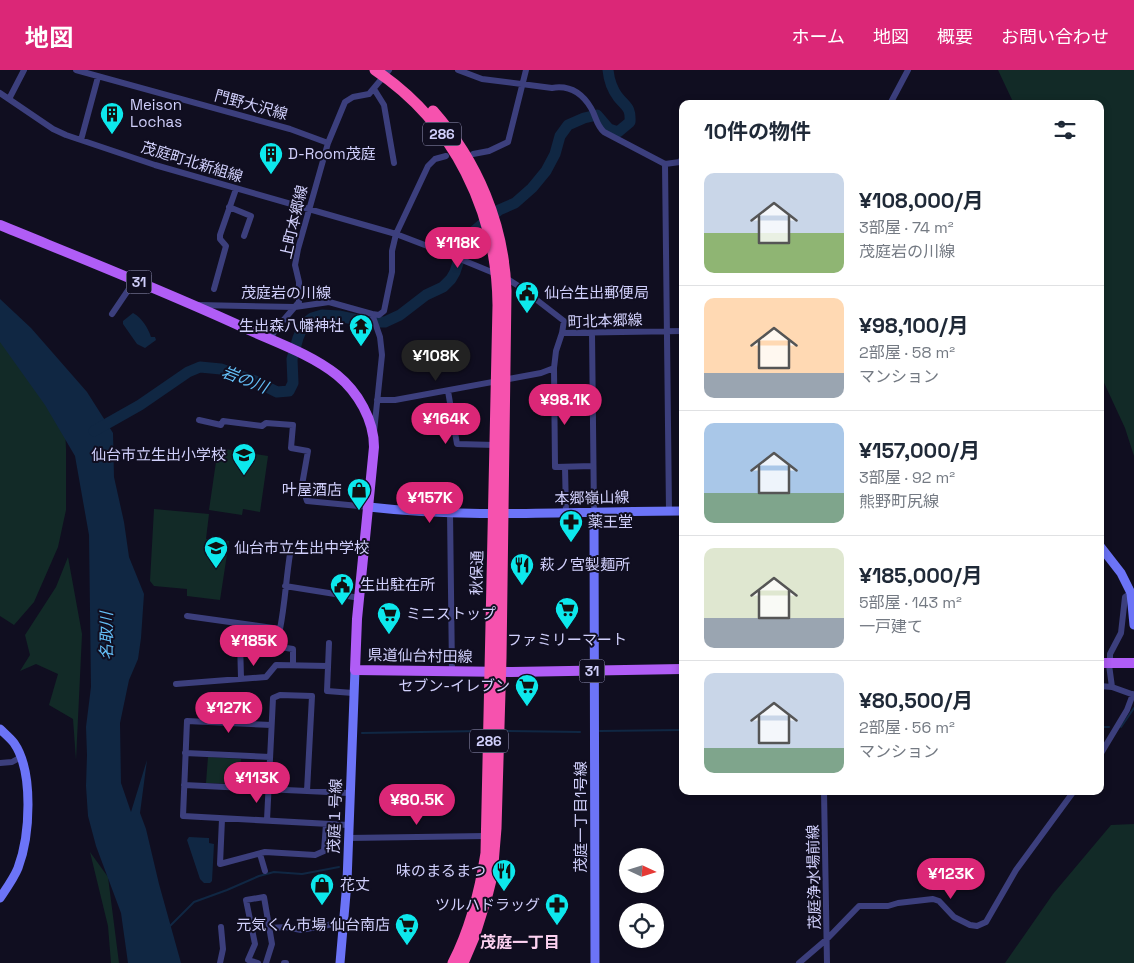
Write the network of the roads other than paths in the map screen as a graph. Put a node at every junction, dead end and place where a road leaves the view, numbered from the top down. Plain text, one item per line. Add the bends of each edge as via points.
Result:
1 (24, 70) edge
2 (76, 70) edge
3 (458, 70) edge
4 (526, 70) edge
5 (908, 70) edge
6 (383, 72) edge
7 (98, 77) junction
8 (523, 83) junction
9 (374, 89) junction
10 (0, 93) edge
11 (9, 99) junction
12 (892, 100) edge
13 (81, 140) junction
14 (328, 143) junction
15 (473, 154) dead end
16 (446, 156) dead end
17 (679, 162) edge
18 (394, 163) dead end
19 (665, 164) junction
20 (236, 189) junction
21 (230, 207) junction
22 (308, 209) junction
23 (0, 225) edge
24 (396, 234) junction
25 (244, 236) dead end
26 (501, 276) junction
27 (135, 280) junction
28 (214, 289) dead end
29 (196, 305) junction
30 (295, 307) junction
31 (112, 314) dead end
32 (372, 316) junction
33 (667, 331) junction
34 (679, 331) edge
35 (562, 332) junction
36 (592, 333) junction
37 (273, 341) junction
38 (554, 368) junction
39 (500, 380) junction
40 (448, 391) junction
41 (377, 400) junction
42 (199, 420) dead end
43 (374, 438) junction
44 (494, 445) junction
45 (593, 466) junction
46 (565, 467) junction
47 (368, 507) junction
48 (669, 511) junction
49 (679, 511) edge
50 (450, 512) junction
51 (566, 512) junction
52 (594, 512) junction
53 (498, 513) junction
54 (1104, 551) edge
55 (290, 554) dead end
56 (285, 586) junction
57 (1131, 593) junction
58 (360, 598) junction
59 (187, 616) dead end
60 (1134, 625) edge
61 (329, 643) dead end
62 (1106, 662) edge
63 (1134, 663) edge
64 (293, 665) junction
65 (328, 666) junction
66 (679, 669) edge
67 (355, 670) junction
68 (452, 670) junction
69 (595, 671) junction
70 (496, 672) junction
71 (241, 678) junction
72 (176, 684) dead end
73 (1104, 686) edge
74 (1112, 687) junction
75 (353, 693) junction
76 (1134, 694) edge
77 (271, 726) junction
78 (0, 729) edge
79 (1104, 748) edge
80 (185, 753) junction
81 (21, 757) junction
82 (270, 757) junction
83 (0, 763) edge
84 (184, 785) junction
85 (269, 789) junction
86 (307, 791) junction
87 (349, 793) junction
88 (824, 795) edge
89 (1071, 795) edge
90 (222, 819) junction
91 (267, 820) junction
92 (326, 824) junction
93 (348, 825) junction
94 (486, 836) junction
95 (348, 838) junction
96 (260, 854) junction
97 (265, 870) dead end
98 (0, 898) edge
99 (344, 922) junction
100 (221, 927) dead end
101 (270, 928) junction
102 (827, 939) junction
103 (220, 963) edge
104 (258, 963) edge
105 (266, 963) edge
106 (340, 963) edge
107 (453, 963) edge
108 (463, 963) edge
109 (595, 963) edge
110 (799, 963) edge
111 (827, 963) edge

1 - 11 street
2 - 7 street, 門野大沢線
3 - 8 street via 482,79
4 - 8 street
5 - 12 street
6 - 9 street
6 - 26 highway, 秋保通 / 286 via 422,99 459,144 479,180
7 - 13 street
7 - 14 street, 門野大沢線 via 290,129
8 - 15 street via 508,142
8 - 19 street via 573,89 592,108 600,129
9 - 14 street via 370,94 345,102
9 - 18 street via 384,105
10 - 11 street, 茂庭町北新組線
11 - 13 street, 茂庭町北新組線 via 53,129
13 - 20 street, 茂庭町北新組線
14 - 22 street, 上町本郷線
16 - 24 street via 435,159 428,166
17 - 19 street
19 - 33 street
20 - 21 street
20 - 22 street, 茂庭町北新組線
21 - 25 street via 251,216
21 - 28 street via 220,235 226,246
22 - 24 street, 茂庭町北新組線
22 - 30 street, 上町本郷線 via 295,265 299,282 299,302
23 - 27 main road, 31
24 - 26 street, 茂庭町北新組線
24 - 32 street via 384,311
26 - 35 street, 茂庭町北新組線 via 564,322
26 - 39 highway, 秋保通 / 286 via 498,305
27 - 29 main road, 31
27 - 31 street
29 - 30 street, 茂庭岩の川線
29 - 37 main road, 31
30 - 32 street, 茂庭岩の川線 via 329,302
30 - 37 street via 275,330
32 - 41 street via 380,337 382,355
33 - 34 street, 町北本郷線
33 - 36 street, 町北本郷線
33 - 48 street
35 - 36 street, 町北本郷線
35 - 38 street, 町北本郷線
36 - 45 street
37 - 43 main road, 県道仙台村田線 / 31 via 337,375 355,394
38 - 39 street
38 - 46 street, 町北本郷線 via 555,467
39 - 40 street
39 - 44 highway, 秋保通 / 286
39 - 53 highway, 秋保通 / 286
40 - 41 street
40 - 44 street via 457,444
41 - 43 street
42 - 47 street via 221,426 223,421 262,426 266,423 292,425 291,448 308,451 302,485 307,501
43 - 47 main road, 県道仙台村田線 / 31
44 - 53 highway, 秋保通 / 286
45 - 46 street
45 - 52 street
46 - 51 street
47 - 50 street, 本郷嶺山線
47 - 58 main road, 県道仙台村田線 / 31
48 - 49 street, 本郷嶺山線
48 - 52 street, 本郷嶺山線
50 - 53 street, 本郷嶺山線
50 - 68 street
51 - 52 street, 本郷嶺山線
51 - 53 street, 本郷嶺山線
52 - 69 street, 茂庭一丁目1号線
53 - 70 highway, 秋保通 / 286
54 - 57 street
55 - 56 street
56 - 58 street
56 - 59 street via 280,629
57 - 60 street
57 - 62 street via 1125,597 1121,633
58 - 67 main road, 県道仙台村田線 / 31
61 - 65 street
62 - 63 main road
62 - 74 street
64 - 65 street
64 - 71 street via 276,665 266,677
64 - 71 street via 293,649 240,641
65 - 75 street via 327,691
66 - 69 main road, 県道仙台村田線 / 31
67 - 68 main road, 県道仙台村田線 / 31
67 - 75 street, 茂庭１号線
68 - 70 main road, 県道仙台村田線 / 31
69 - 70 main road, 県道仙台村田線 / 31
69 - 109 street, 茂庭一丁目1号線
70 - 94 highway, 秋保通 / 286
70 - 108 highway, 秋保通 / 286 via 496,828 492,876
71 - 72 street
73 - 74 street
74 - 76 street
75 - 87 street, 茂庭１号線
76 - 79 street
77 - 80 street via 187,721
77 - 82 street
77 - 86 street via 273,698 280,695 312,696
78 - 81 street via 14,743
80 - 82 street
80 - 84 street
81 - 83 street
81 - 98 street via 28,787 26,834 17,869
82 - 85 street
84 - 85 street
84 - 90 street via 183,816
85 - 86 street
85 - 91 street
86 - 87 street
87 - 93 street, 茂庭１号線
88 - 102 street, 茂庭浄水場前線
89 - 102 street via 1016,870 986,922 970,925 954,917 933,899 888,906 864,905 859,906
90 - 91 street
90 - 96 street via 220,864
91 - 92 street
92 - 93 street
92 - 96 street via 324,851 315,855
93 - 95 street, 茂庭１号線
94 - 95 street
94 - 107 highway, 秋保通 / 286 via 486,853 472,921
95 - 99 street, 茂庭１号線
96 - 97 street
99 - 101 street via 301,930 286,926
99 - 106 street, 茂庭１号線
100 - 103 street via 223,949
101 - 104 street via 264,897 246,900 255,944 248,960
101 - 105 street via 272,944
102 - 110 street
102 - 111 street, 茂庭浄水場前線

